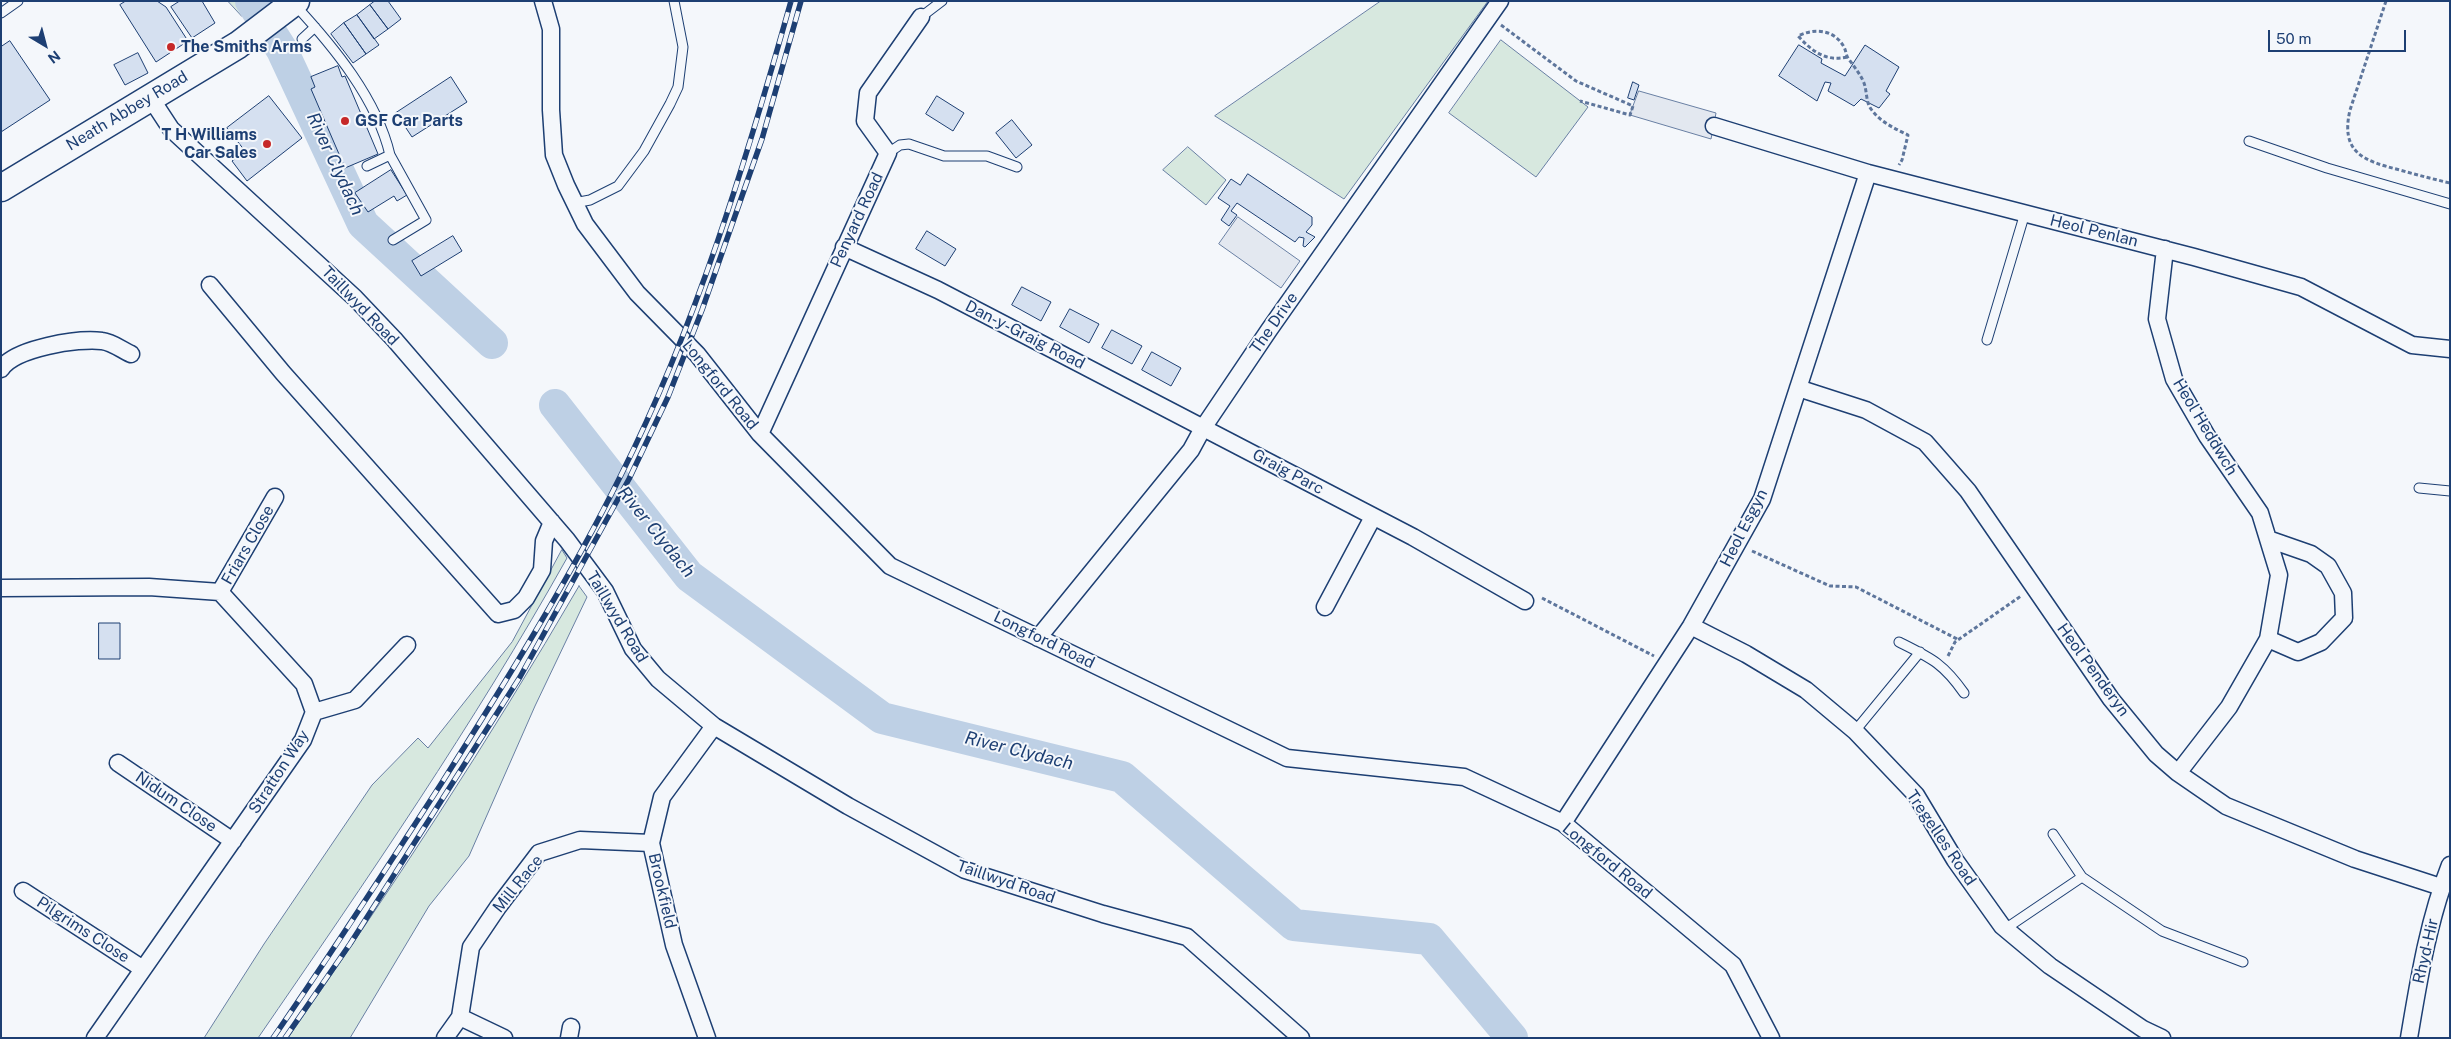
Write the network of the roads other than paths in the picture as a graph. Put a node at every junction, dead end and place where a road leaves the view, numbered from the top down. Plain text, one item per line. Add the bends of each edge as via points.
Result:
1 (18, 1) edge
2 (543, 1) edge
3 (674, 1) edge
4 (942, 1) edge
5 (1500, 1) edge
6 (285, 11) edge
7 (1, 13) edge
8 (921, 17) joint
9 (315, 28) junction
10 (302, 39) dead end
11 (150, 97) junction
12 (1714, 126) dead end
13 (2249, 141) dead end
14 (888, 153) junction
15 (390, 155) junction
16 (367, 166) dead end
17 (1017, 167) dead end
18 (1868, 173) junction
19 (1, 188) edge
20 (574, 202) junction
21 (2450, 204) edge
22 (2025, 213) junction
23 (392, 240) dead end
24 (844, 247) junction
25 (2165, 249) junction
26 (210, 285) dead end
27 (1986, 340) dead end
28 (2450, 349) edge
29 (131, 354) dead end
30 (1, 369) edge
31 (1798, 388) junction
32 (1203, 428) junction
33 (760, 434) junction
34 (2419, 488) dead end
35 (2450, 491) edge
36 (275, 497) dead end
37 (1373, 517) junction
38 (552, 522) junction
39 (2268, 539) junction
40 (1, 588) edge
41 (220, 592) junction
42 (1525, 601) road end
43 (1325, 607) dead end
44 (1691, 626) junction
45 (1038, 638) junction
46 (2268, 639) junction
47 (1899, 642) dead end
48 (407, 644) dead end
49 (1920, 652) junction
50 (1964, 693) dead end
51 (314, 712) junction
52 (714, 726) junction
53 (1855, 731) junction
54 (118, 763) dead end
55 (2178, 773) junction
56 (1563, 823) junction
57 (2053, 834) dead end
58 (233, 841) junction
59 (651, 843) junction
60 (2450, 865) edge
61 (2082, 877) junction
62 (2441, 887) junction
63 (23, 890) dead end
64 (2005, 928) junction
65 (2243, 962) dead end
66 (143, 969) junction
67 (460, 1017) junction
68 (2145, 1034) edge
69 (95, 1038) edge
70 (445, 1038) edge
71 (504, 1038) edge
72 (707, 1038) edge
73 (1301, 1038) edge
74 (1771, 1038) edge
75 (2162, 1038) edge
76 (2409, 1038) edge

1 - 7 lane
2 - 20 street, Longford Road via 551,29 554,155
3 - 20 lane via 683,47 678,88 644,151 618,186 590,200
4 - 8 lane
5 - 32 street, The Drive via 1293,284
6 - 9 lane
6 - 11 main road, Neath Abbey Road via 238,45
8 - 14 street, Penyard Road via 868,93 865,121
9 - 10 lane
9 - 15 lane via 334,48 371,108
11 - 19 main road, Neath Abbey Road
11 - 38 street, Taillwyd Road via 171,129 355,298
12 - 18 street, Heol Penlan
13 - 21 lane
14 - 17 lane via 900,145 909,144 944,156 987,156
14 - 24 street, Penyard Road
15 - 16 lane
15 - 23 lane via 426,220
18 - 22 street, Heol Penlan
18 - 31 street, Heol Esgyn
20 - 33 street, Longford Road via 585,224 637,293 698,354
22 - 25 street, Heol Penlan
22 - 27 lane
24 - 32 street, Dan-y-Graig Road via 938,290
24 - 33 street, Penyard Road
25 - 28 street, Heol Penlan via 2301,287 2412,345
25 - 39 street, Heol Heddwch via 2157,318 2174,379 2207,436 2260,513
26 - 38 street via 283,373 498,614 514,610 526,598 542,570 544,541
29 - 30 street via 103,341 48,345 7,361
31 - 44 street, Heol Esgyn via 1762,499
31 - 55 street, Heol Penderyn via 1866,410 1925,442 1968,491 2111,699 2156,754
32 - 37 street, Graig Parc
32 - 45 street, The Drive via 1191,450
33 - 45 street, Longford Road via 890,566
34 - 35 lane
36 - 41 street, Friars Close
37 - 42 street, Graig Parc
37 - 43 street
38 - 52 street, Taillwyd Road via 605,592 633,649 658,679
39 - 46 street, Heol Heddwch via 2279,575
39 - 46 street via 2311,554 2328,566 2343,593 2344,618 2321,642 2298,652
40 - 41 street via 149,587
41 - 51 street, Stratton Way via 304,684
44 - 53 street, Tregelles Road via 1806,690
44 - 56 street, Heol Esgyn
45 - 56 street, Longford Road via 1287,758 1464,777
46 - 55 street, Heol Heddwch via 2230,706
47 - 49 lane
48 - 51 street via 354,700
49 - 50 lane via 1943,666
49 - 53 lane
51 - 58 street, Stratton Way via 303,740
52 - 59 street, Brookfield via 662,797
52 - 73 street, Taillwyd Road via 848,806 965,870 1186,938
53 - 64 street, Tregelles Road via 1916,795 1955,860
54 - 58 street, Nidum Close
55 - 62 street, Heol Penderyn via 2226,806 2355,859
56 - 74 street, Longford Road via 1733,965
57 - 61 lane
58 - 66 street, Stratton Way
59 - 67 street, Mill Race via 580,840 539,853 472,947
59 - 72 street, Brookfield via 674,945
60 - 62 street, Rhyd-Hir
61 - 64 lane
61 - 65 lane via 2162,930
62 - 76 street, Rhyd-Hir via 2422,959
63 - 66 street, Pilgrims Close
64 - 68 street, Tregelles Road via 2050,966
66 - 69 street, Stratton Way
67 - 70 street, Mill Race
67 - 71 street
68 - 75 street, Tregelles Road

